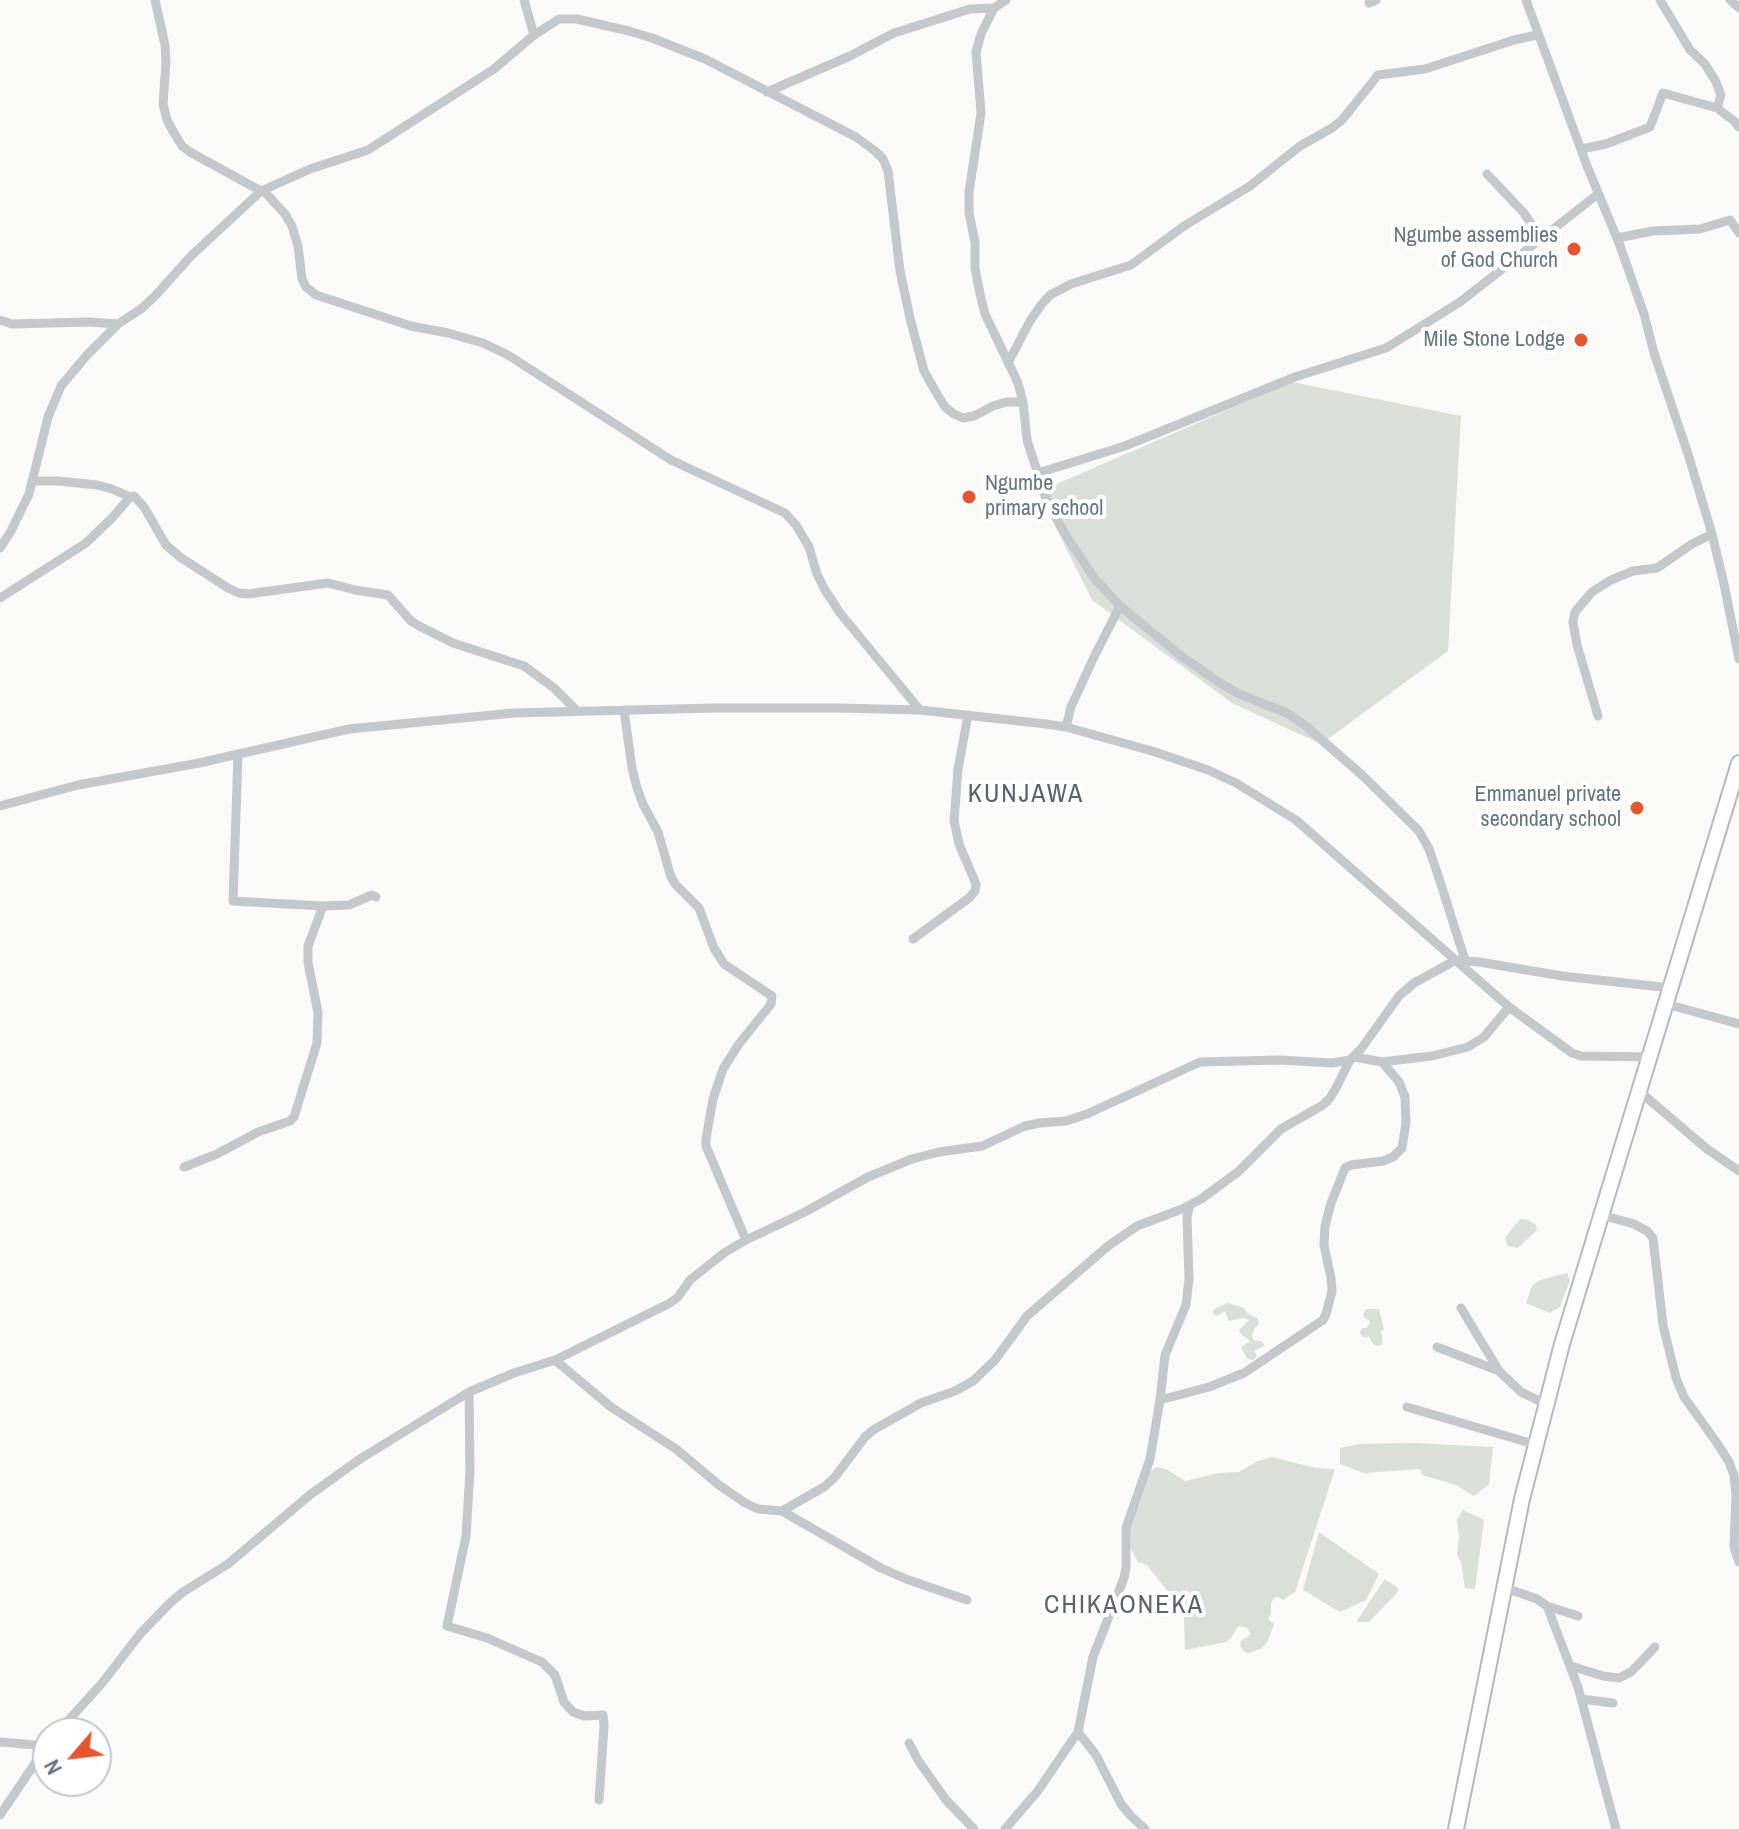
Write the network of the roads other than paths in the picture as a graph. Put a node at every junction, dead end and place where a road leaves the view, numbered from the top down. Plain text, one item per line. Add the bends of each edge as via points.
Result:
1 (155, 0) edge
2 (524, 0) edge
3 (1006, 0) edge
4 (1526, 0) edge
5 (1660, 0) edge
6 (1730, 0) edge
7 (994, 8) junction
8 (1739, 8) edge
9 (534, 35) junction
10 (1537, 35) junction
11 (767, 92) junction
12 (1717, 108) junction
13 (1739, 127) edge
14 (1581, 149) junction
15 (1487, 174) dead end
16 (262, 190) junction
17 (1598, 194) junction
18 (1739, 233) edge
19 (1617, 238) junction
20 (1541, 239) junction
21 (0, 320) edge
22 (118, 324) junction
23 (1008, 363) junction
24 (1023, 402) junction
25 (1038, 473) junction
26 (32, 481) junction
27 (130, 497) junction
28 (1712, 534) junction
29 (0, 548) edge
30 (0, 598) edge
31 (1120, 606) junction
32 (1739, 659) edge
33 (624, 710) junction
34 (920, 710) junction
35 (577, 711) junction
36 (968, 715) junction
37 (1598, 716) dead end
38 (1066, 727) junction
39 (238, 755) junction
40 (1739, 763) edge
41 (1736, 783) edge
42 (0, 806) edge
43 (376, 897) dead end
44 (323, 906) junction
45 (913, 939) dead end
46 (1460, 960) junction
47 (1671, 988) junction
48 (1666, 1004) junction
49 (1509, 1007) junction
50 (1739, 1024) edge
51 (1649, 1057) junction
52 (1352, 1058) junction
53 (1382, 1062) junction
54 (1639, 1091) junction
55 (184, 1167) dead end
56 (1739, 1171) edge
57 (1190, 1205) junction
58 (1601, 1215) junction
59 (746, 1240) junction
60 (1461, 1308) dead end
61 (1437, 1347) dead end
62 (555, 1360) junction
63 (1499, 1371) junction
64 (469, 1392) junction
65 (1160, 1400) junction
66 (1546, 1404) junction
67 (1407, 1407) dead end
68 (1537, 1445) junction
69 (782, 1511) junction
70 (1739, 1562) edge
71 (1503, 1587) junction
72 (967, 1600) dead end
73 (1547, 1606) junction
74 (1578, 1616) dead end
75 (1655, 1647) dead end
76 (1571, 1666) junction
77 (1581, 1699) junction
78 (1613, 1703) dead end
79 (71, 1717) edge
80 (1078, 1732) junction
81 (0, 1742) edge
82 (909, 1743) dead end
83 (32, 1744) edge
84 (32, 1767) edge
85 (599, 1800) dead end
86 (0, 1815) edge
87 (974, 1829) edge
88 (1005, 1829) edge
89 (1145, 1829) edge
90 (1456, 1829) edge
91 (1616, 1829) edge

1 - 16 street via 165,45 163,104 174,133 190,152
2 - 9 street
3 - 7 street
4 - 10 street
5 - 12 street via 1715,80 1721,95
6 - 8 street
7 - 11 street via 970,9 894,33
7 - 23 street via 976,52 981,113 969,213 985,314
9 - 11 street via 559,19 629,31 705,59
9 - 16 street via 494,69 368,150
10 - 14 street
10 - 23 street via 1425,69 1378,75 1342,120 1250,186 1131,265 1050,295
11 - 24 street via 856,137 883,159 910,318 924,371 945,407 963,418 1006,402
12 - 13 street
12 - 14 street via 1663,93 1650,127
14 - 17 street
15 - 20 street
16 - 22 street via 155,296
16 - 34 street via 292,226 302,279 316,295 483,343 671,460 785,513 809,547 817,574 840,613
17 - 19 street
17 - 20 street
18 - 19 street via 1730,220 1700,229
19 - 28 street
20 - 25 street via 1460,302 1386,348
21 - 22 street
22 - 26 street via 61,386
23 - 24 street
24 - 25 street
25 - 31 street via 1065,534
26 - 27 street via 97,485
26 - 29 street
27 - 30 street via 86,543
27 - 35 street via 144,507 166,545 228,588 248,594 328,583 388,595 419,626 524,666
28 - 32 street
28 - 37 street via 1657,568 1611,580 1575,612 1577,645
31 - 38 street
31 - 46 street via 1220,683 1307,727 1419,831 1438,875
33 - 34 street
33 - 35 street
33 - 59 street via 637,788 671,877 699,908 724,964 772,996 723,1069 706,1139
34 - 36 street
35 - 39 street via 349,729
36 - 38 street
36 - 45 street via 954,821 975,891
38 - 46 street via 1208,770 1266,800 1328,845
39 - 42 street via 78,785
39 - 44 street via 233,901
40 - 41 main road
41 - 47 main road
43 - 44 street
44 - 55 street via 308,946 317,1043 294,1117
46 - 47 street
46 - 49 street
46 - 52 street via 1399,996
47 - 48 main road
48 - 50 street
48 - 51 main road
49 - 51 street via 1575,1055
49 - 53 street via 1484,1037 1468,1047
51 - 54 main road
52 - 53 street
52 - 57 street via 1323,1105 1281,1129 1238,1172
52 - 59 street via 1332,1063 1200,1062 1087,1114 1025,1126 982,1146 912,1159
53 - 65 street via 1405,1097 1402,1148 1383,1161 1345,1168 1325,1226 1332,1291 1323,1320 1244,1373
54 - 56 street
54 - 58 main road
57 - 65 street via 1186,1305 1165,1355
57 - 69 street via 1137,1226 1108,1246 1027,1316 973,1381 868,1434 824,1487
58 - 66 main road
58 - 70 street via 1634,1224 1653,1238 1663,1325 1676,1378 1734,1475 1734,1547
59 - 62 street via 690,1280 670,1303
60 - 63 street
61 - 63 street
62 - 64 street
62 - 69 street via 745,1503
63 - 66 street via 1521,1392
64 - 79 street via 360,1459 228,1564 183,1592 140,1634
64 - 85 street via 466,1536 447,1626 542,1662 555,1675 573,1712 603,1715
65 - 80 street via 1150,1459 1126,1528 1124,1578 1093,1657
66 - 68 main road
67 - 68 street
68 - 71 main road
69 - 72 street via 881,1568
71 - 73 street
71 - 90 main road
73 - 74 street
73 - 76 street
75 - 76 street via 1619,1678
76 - 77 street
77 - 78 street
77 - 91 street
80 - 88 street
80 - 89 street via 1121,1804
81 - 83 street
82 - 87 street via 946,1800
84 - 86 street

